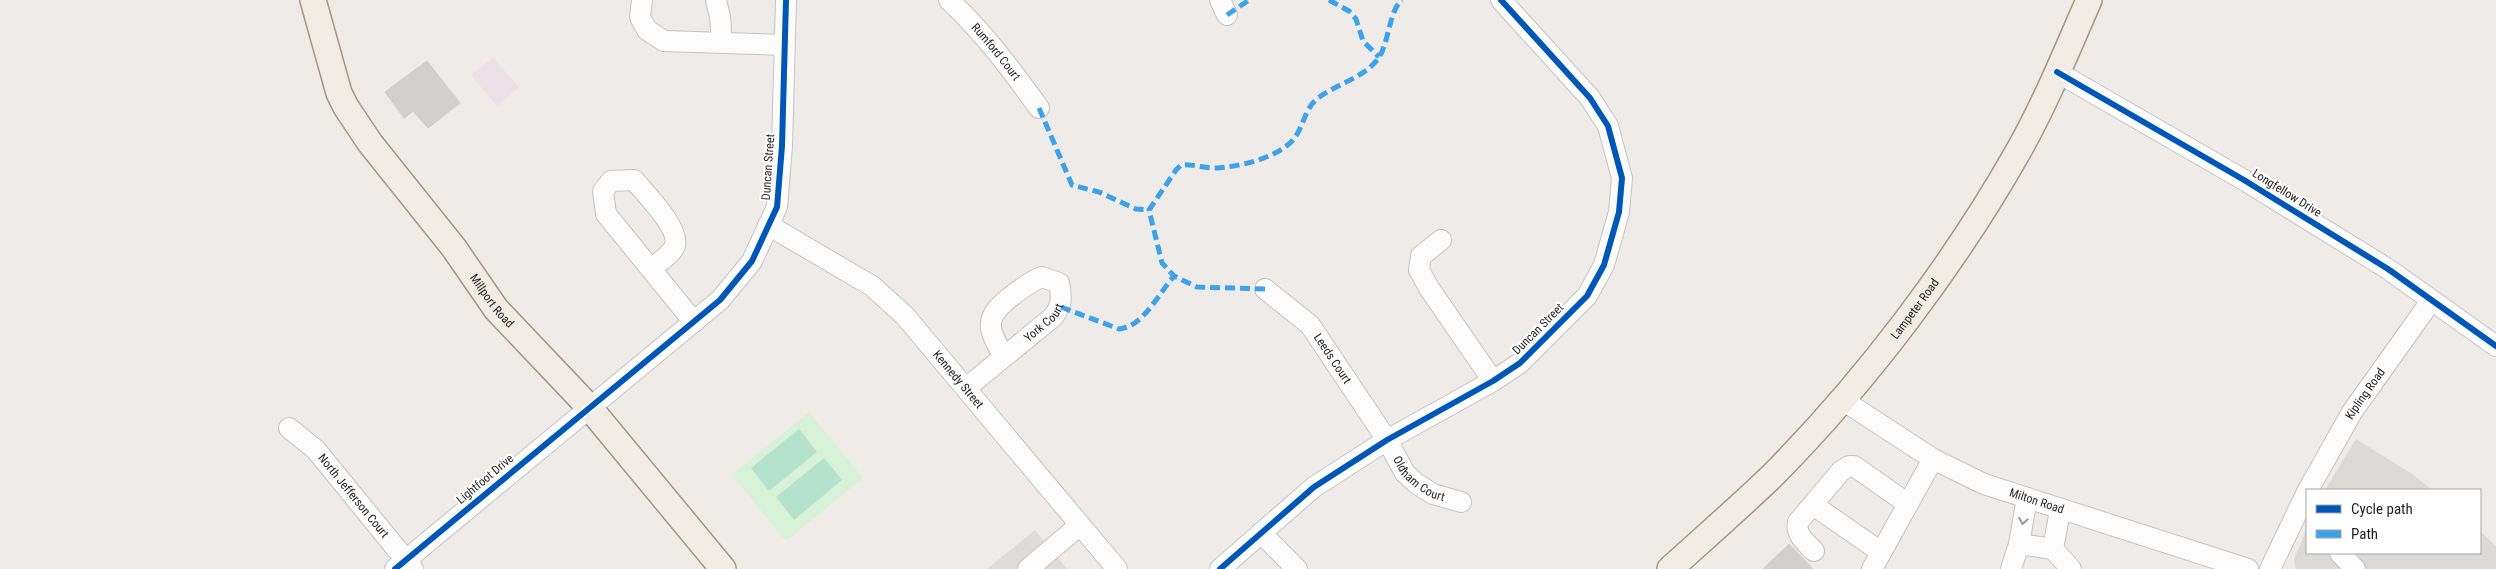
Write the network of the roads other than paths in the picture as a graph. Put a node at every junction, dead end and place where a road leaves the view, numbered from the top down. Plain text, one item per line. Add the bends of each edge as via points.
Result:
1 (313, 0) edge
2 (642, 0) edge
3 (716, 0) edge
4 (786, 0) edge
5 (949, 0) edge
6 (1501, 0) edge
7 (2089, 0) edge
8 (722, 43) junction
9 (784, 45) junction
10 (2057, 72) junction
11 (1039, 108) dead end
12 (768, 225) junction
13 (1441, 240) dead end
14 (651, 269) dead end
15 (1265, 289) dead end
16 (2431, 301) junction
17 (694, 322) junction
18 (2496, 346) edge
19 (1004, 357) dead end
20 (1492, 382) junction
21 (966, 388) junction
22 (1841, 399) junction
23 (589, 407) junction
24 (289, 428) dead end
25 (1387, 440) junction
26 (1933, 459) junction
27 (2309, 489) edge
28 (2027, 498) junction
29 (2306, 500) edge
30 (1461, 502) dead end
31 (1908, 504) junction
32 (1813, 505) junction
33 (2060, 510) junction
34 (2301, 522) edge
35 (1080, 525) junction
36 (1261, 533) junction
37 (2020, 544) junction
38 (2053, 549) junction
39 (1814, 551) dead end
40 (2341, 554) edge
41 (1876, 561) edge
42 (405, 566) edge
43 (723, 569) edge
44 (1028, 569) edge
45 (1117, 569) edge
46 (1220, 569) edge
47 (1297, 569) edge
48 (1670, 569) edge
49 (2011, 569) edge
50 (2071, 569) edge
51 (2248, 569) edge
52 (2270, 569) edge
53 (2355, 569) edge

1 - 23 main road, Millport Road via 339,93 365,136 454,248 496,309
2 - 8 street via 640,17 643,23 647,30 664,41
3 - 8 street
4 - 9 street, Duncan Street
5 - 11 street, Rumford Court via 976,25
6 - 20 street, Duncan Street via 1590,98 1608,126 1622,178 1620,212 1613,241 1587,296 1520,363
7 - 10 main road, Lampeter Road
8 - 9 street
9 - 12 street, Duncan Street via 780,176 777,207
10 - 16 street, Longfellow Drive via 2244,180 2388,269
10 - 22 main road, Lampeter Road via 2019,150 1952,258
12 - 17 street, Duncan Street via 752,261 720,300
12 - 21 street, Kennedy Street via 872,286 905,316
13 - 20 street via 1421,256 1419,270
14 - 17 street
15 - 25 street, Leeds Court via 1310,324
16 - 18 street, Longfellow Drive
16 - 27 street, Kipling Road via 2352,412
17 - 23 street, Duncan Street
19 - 21 street
20 - 25 street, Duncan Street
21 - 35 street, Kennedy Street
22 - 26 street, Milton Road
22 - 48 main road, Lampeter Road via 1772,475
23 - 42 street, Lightfoot Drive
23 - 43 main road, Millport Road
24 - 42 street, North Jefferson Court via 316,450
25 - 30 street, Oldham Court via 1405,473 1416,484 1433,494
25 - 36 street, Duncan Street via 1314,486
26 - 28 street, Milton Road via 1984,484
26 - 31 street
28 - 33 street, Milton Road
28 -> 37 street
29 - 34 street, Kipling Road
31 - 32 street via 1854,466 1849,466
31 - 41 street
32 - 39 street via 1797,526 1800,537
32 - 41 street
33 - 38 street
33 - 51 street, Milton Road
34 - 52 street, Kipling Road
35 - 44 street
35 - 45 street, Kennedy Street
36 - 46 street, Duncan Street
36 - 47 street
37 - 38 street
37 - 49 street
38 - 50 street
40 - 53 street

